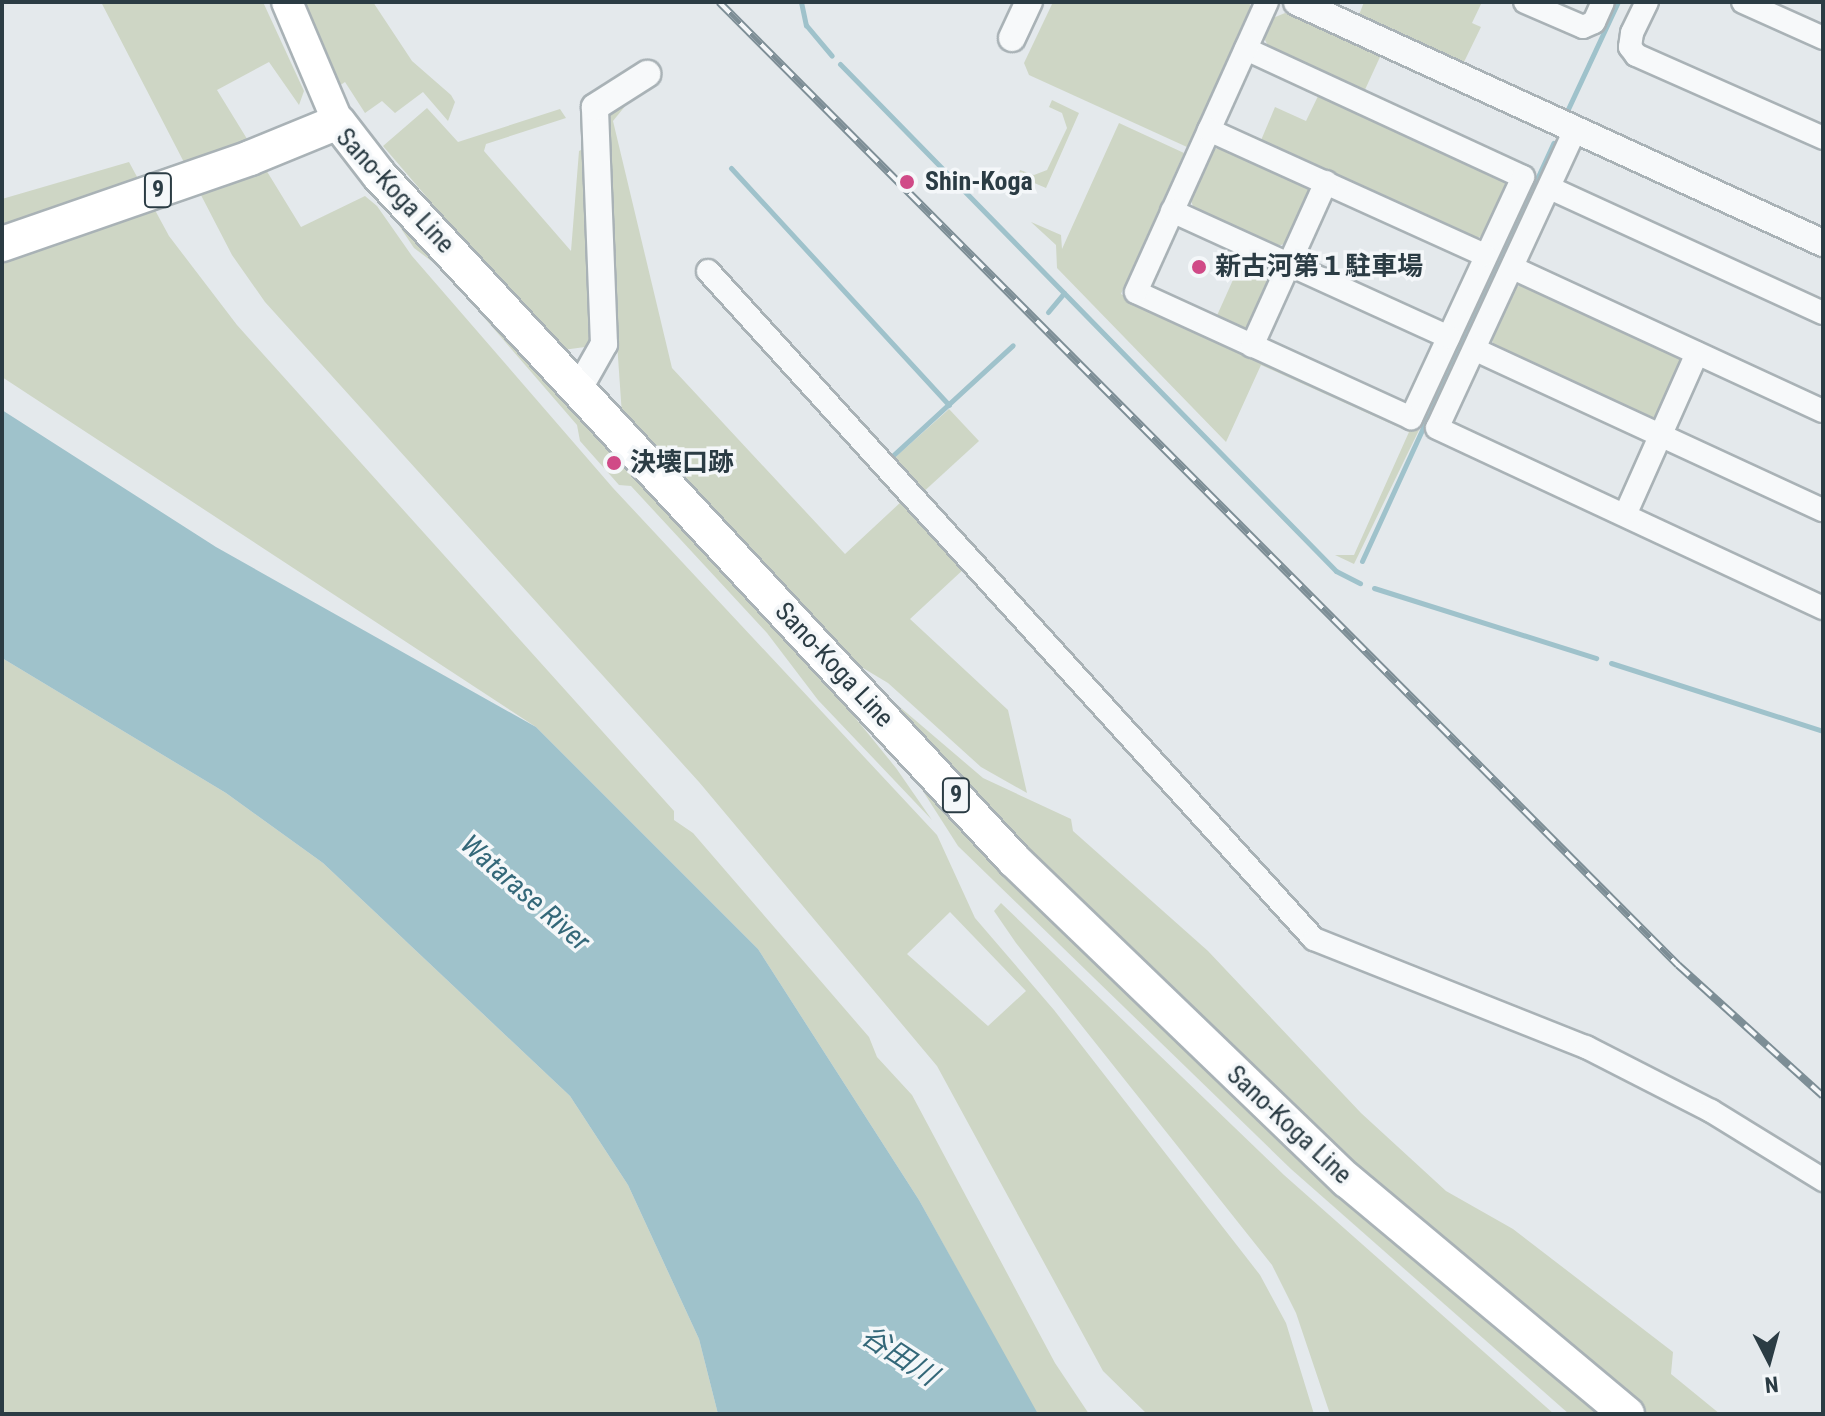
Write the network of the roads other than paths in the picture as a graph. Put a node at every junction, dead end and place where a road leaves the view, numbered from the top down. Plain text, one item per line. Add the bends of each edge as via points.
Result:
1 (287, 2) edge
2 (1029, 2) edge
3 (1267, 2) edge
4 (1297, 2) edge
5 (1525, 2) edge
6 (1603, 2) edge
7 (1647, 2) edge
8 (1743, 2) edge
9 (1012, 38) dead end
10 (1823, 38) edge
11 (1246, 49) junction
12 (647, 74) dead end
13 (326, 128) junction
14 (1209, 130) junction
15 (1575, 130) junction
16 (1823, 138) edge
17 (1326, 182) junction
18 (1550, 188) junction
19 (1172, 211) junction
20 (1823, 243) edge
21 (2, 244) edge
22 (1484, 255) junction
23 (1288, 264) junction
24 (1513, 268) junction
25 (708, 271) dead end
26 (1823, 313) edge
27 (1449, 337) junction
28 (1252, 346) junction
29 (1476, 350) junction
30 (1697, 353) junction
31 (578, 390) junction
32 (1823, 411) edge
33 (1661, 435) junction
34 (1823, 510) edge
35 (1625, 515) junction
36 (1823, 608) edge
37 (1823, 1180) edge
38 (1618, 1410) edge

1 - 13 main road
2 - 9 street
3 - 11 street
4 - 15 street
5 - 6 street via 1583,27 1594,22
7 - 16 street via 1632,33 1630,47 1636,55
8 - 10 street
11 - 14 street
11 - 22 street via 1523,177
12 - 31 street via 595,107 604,344
13 - 21 main road, Sano-Koga Line / 9
13 - 31 main road, Sano-Koga Line / 9 via 379,175
14 - 17 street
14 - 19 street
15 - 18 street
15 - 20 street
17 - 22 street
17 - 23 street
18 - 24 street
18 - 26 street
19 - 23 street
19 - 28 street via 1136,292
22 - 27 street
23 - 27 street
23 - 28 street
24 - 29 street
24 - 30 street
25 - 37 street via 1314,939 1586,1047 1711,1111
27 - 28 street via 1411,418
29 - 33 street
29 - 35 street via 1437,428
30 - 32 street
30 - 33 street
31 - 38 main road, Sano-Koga Line / 9 via 1085,931 1347,1180
33 - 34 street
33 - 35 street
35 - 36 street

